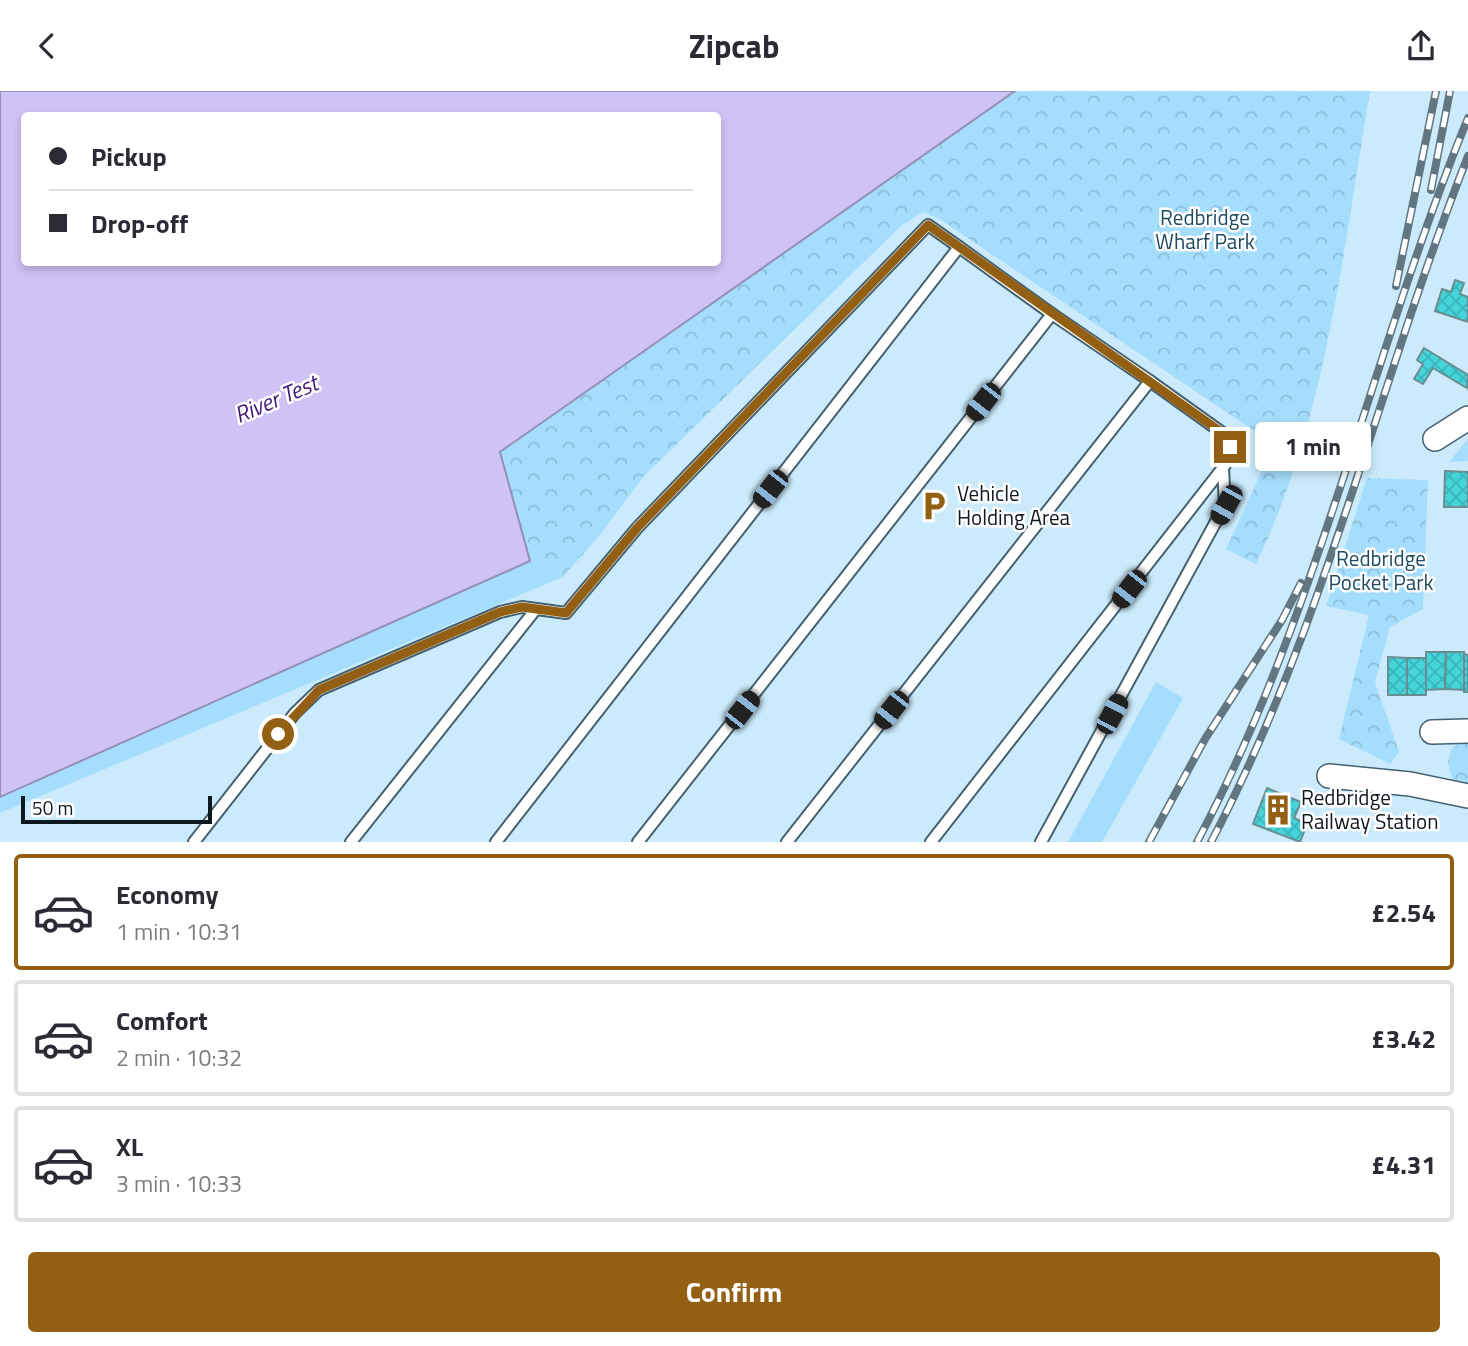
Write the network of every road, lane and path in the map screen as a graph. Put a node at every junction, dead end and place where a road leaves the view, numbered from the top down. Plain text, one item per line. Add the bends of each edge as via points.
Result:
1 (959, 247) junction
2 (1052, 314) junction
3 (1150, 381) junction
4 (1468, 418) edge
5 (1435, 439) dead end
6 (1223, 468) junction
7 (536, 609) junction
8 (1468, 731) edge
9 (1432, 732) dead end
10 (1329, 776) dead end
11 (1468, 796) edge
12 (194, 842) edge
13 (351, 842) edge
14 (496, 842) edge
15 (638, 842) edge
16 (787, 842) edge
17 (931, 842) edge
18 (1041, 842) edge

1 - 2 lane
1 - 7 lane via 928,225 637,528 566,613
1 - 14 lane
2 - 3 lane
2 - 15 lane
3 - 6 lane via 1224,434 1230,447
3 - 16 lane
4 - 5 street
6 - 17 lane
6 - 18 lane via 1226,505
7 - 12 lane via 500,612 319,690 295,713
7 - 13 lane
8 - 9 street
10 - 11 street via 1410,784

